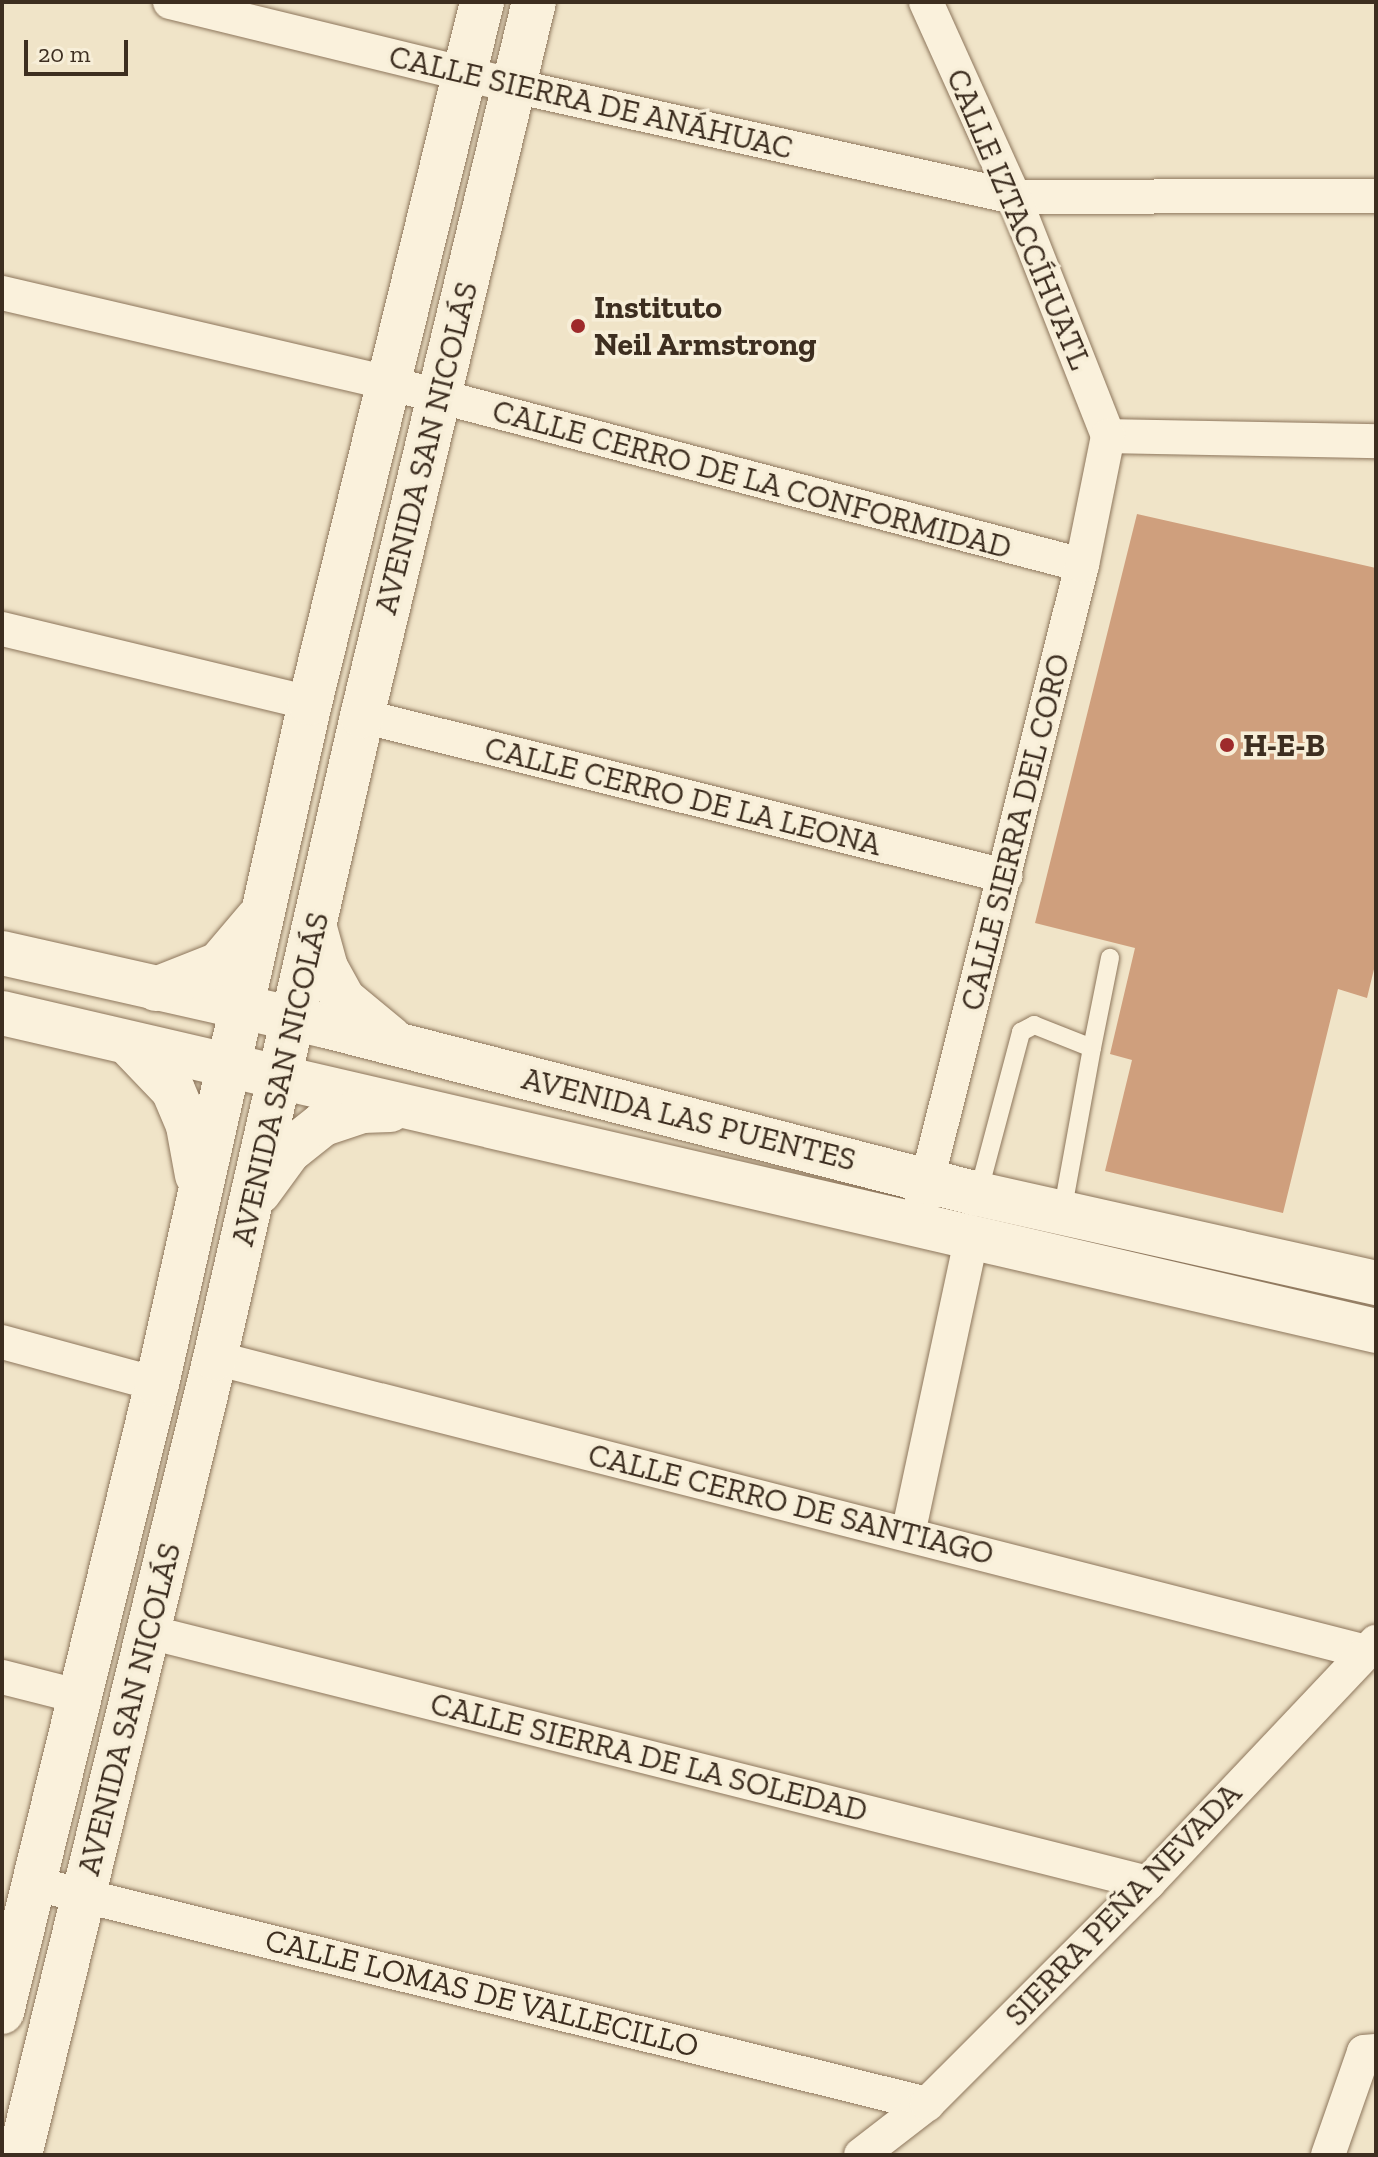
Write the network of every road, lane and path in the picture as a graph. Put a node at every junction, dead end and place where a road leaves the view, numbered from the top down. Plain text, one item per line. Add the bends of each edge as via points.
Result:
1 (170, 2) edge
2 (482, 2) edge
3 (534, 2) edge
4 (926, 2) edge
5 (465, 75) junction
6 (514, 86) junction
7 (1376, 196) edge
8 (1014, 197) junction
9 (2, 293) edge
10 (392, 384) junction
11 (438, 397) junction
12 (1108, 436) junction
13 (1376, 441) edge
14 (1082, 565) junction
15 (2, 629) edge
16 (310, 703) junction
17 (362, 716) junction
18 (1005, 876) junction
19 (262, 913) junction
20 (315, 928) junction
21 (2, 953) edge
22 (1110, 958) dead end
23 (156, 989) junction
24 (240, 1008) junction
25 (2, 1013) edge
26 (295, 1019) junction
27 (128, 1043) junction
28 (398, 1044) junction
29 (1092, 1048) junction
30 (227, 1068) junction
31 (279, 1077) junction
32 (413, 1109) junction
33 (927, 1181) junction
34 (978, 1194) junction
35 (199, 1196) junction
36 (249, 1208) junction
37 (1062, 1213) junction
38 (916, 1227) junction
39 (971, 1239) junction
40 (1048, 1255) junction
41 (1327, 1271) junction
42 (1376, 1283) edge
43 (1376, 1331) edge
44 (2, 1342) edge
45 (215, 1358) junction
46 (157, 1384) junction
47 (908, 1534) junction
48 (149, 1632) junction
49 (1371, 1647) edge
50 (2, 1677) edge
51 (81, 1697) junction
52 (1148, 1883) junction
53 (36, 1884) junction
54 (83, 1894) junction
55 (3, 2003) edge
56 (1372, 2050) edge
57 (927, 2104) junction
58 (20, 2155) edge
59 (861, 2155) edge
60 (1328, 2155) edge

1 - 5 street, CALLE SIERRA DE ANÁHUAC
2 - 5 street, AVENIDA SAN NICOLÁS
3 - 6 street, AVENIDA SAN NICOLÁS
4 - 8 street, CALLE IZTACCÍHUATL
5 - 6 street, CALLE SIERRA DE ANÁHUAC
5 - 10 street, AVENIDA SAN NICOLÁS
6 - 8 street, CALLE SIERRA DE ANÁHUAC
6 - 11 street, AVENIDA SAN NICOLÁS
7 - 8 street, CALLE SIERRA DE ANÁHUAC
8 - 12 street, CALLE IZTACCÍHUATL
9 - 10 street, CALLE CERRO DE LA CONFORMIDAD
10 - 11 street, CALLE CERRO DE LA CONFORMIDAD
10 - 16 street, AVENIDA SAN NICOLÁS
11 - 14 street, CALLE CERRO DE LA CONFORMIDAD
11 - 17 street, AVENIDA SAN NICOLÁS
12 - 13 street
12 - 14 street, CALLE SIERRA DEL CORO
14 - 18 street, CALLE SIERRA DEL CORO
15 - 16 street
16 - 19 street, AVENIDA SAN NICOLÁS
17 - 18 street, CALLE CERRO DE LA LEONA
17 - 20 street, AVENIDA SAN NICOLÁS
18 - 33 street, CALLE SIERRA DEL CORO
19 - 23 street via 219,964
19 - 24 street, AVENIDA SAN NICOLÁS
20 - 26 street, AVENIDA SAN NICOLÁS
20 - 28 street via 326,968 344,1000
21 - 23 street, AVENIDA LAS PUENTES
22 - 29 lane
23 - 24 street, AVENIDA LAS PUENTES
24 - 26 street, AVENIDA LAS PUENTES
24 - 30 street, AVENIDA SAN NICOLÁS
25 - 27 street, AVENIDA LAS PUENTES
26 - 28 street, AVENIDA LAS PUENTES
26 - 31 street, AVENIDA SAN NICOLÁS
27 - 30 street, AVENIDA LAS PUENTES
27 - 35 street via 173,1090 196,1155
28 - 33 street, AVENIDA LAS PUENTES
29 - 34 lane via 1034,1025 1023,1029
29 - 37 lane
30 - 31 street, AVENIDA LAS PUENTES
30 - 35 street, AVENIDA SAN NICOLÁS
31 - 32 street, AVENIDA LAS PUENTES
31 - 36 street, AVENIDA SAN NICOLÁS
32 - 36 street via 362,1111 323,1124 289,1151
32 - 38 street, AVENIDA LAS PUENTES
33 - 34 street, AVENIDA LAS PUENTES
33 - 38 street, CALLE SIERRA DEL CORO
34 - 37 street, AVENIDA LAS PUENTES
35 - 46 street, AVENIDA SAN NICOLÁS
36 - 45 street, AVENIDA SAN NICOLÁS
37 - 41 street, AVENIDA LAS PUENTES
38 - 39 street, AVENIDA LAS PUENTES
39 - 40 street, AVENIDA LAS PUENTES
39 - 47 street
40 - 41 street via 1095,1247 1314,1296
40 - 43 street, AVENIDA LAS PUENTES
41 - 42 street, AVENIDA LAS PUENTES
44 - 46 street
45 - 47 street, CALLE CERRO DE SANTIAGO
45 - 48 street, AVENIDA SAN NICOLÁS
46 - 51 street, AVENIDA SAN NICOLÁS
47 - 49 street, CALLE CERRO DE SANTIAGO
48 - 52 street, CALLE SIERRA DE LA SOLEDAD
48 - 54 street, AVENIDA SAN NICOLÁS
49 - 52 street, SIERRA PEÑA NEVADA
50 - 51 street
51 - 53 street, AVENIDA SAN NICOLÁS
52 - 57 street, SIERRA PEÑA NEVADA
53 - 54 street, CALLE LOMAS DE VALLECILLO
53 - 55 street, AVENIDA SAN NICOLÁS
54 - 57 street, CALLE LOMAS DE VALLECILLO
54 - 58 street, AVENIDA SAN NICOLÁS
56 - 60 street
57 - 59 street, SIERRA PEÑA NEVADA

